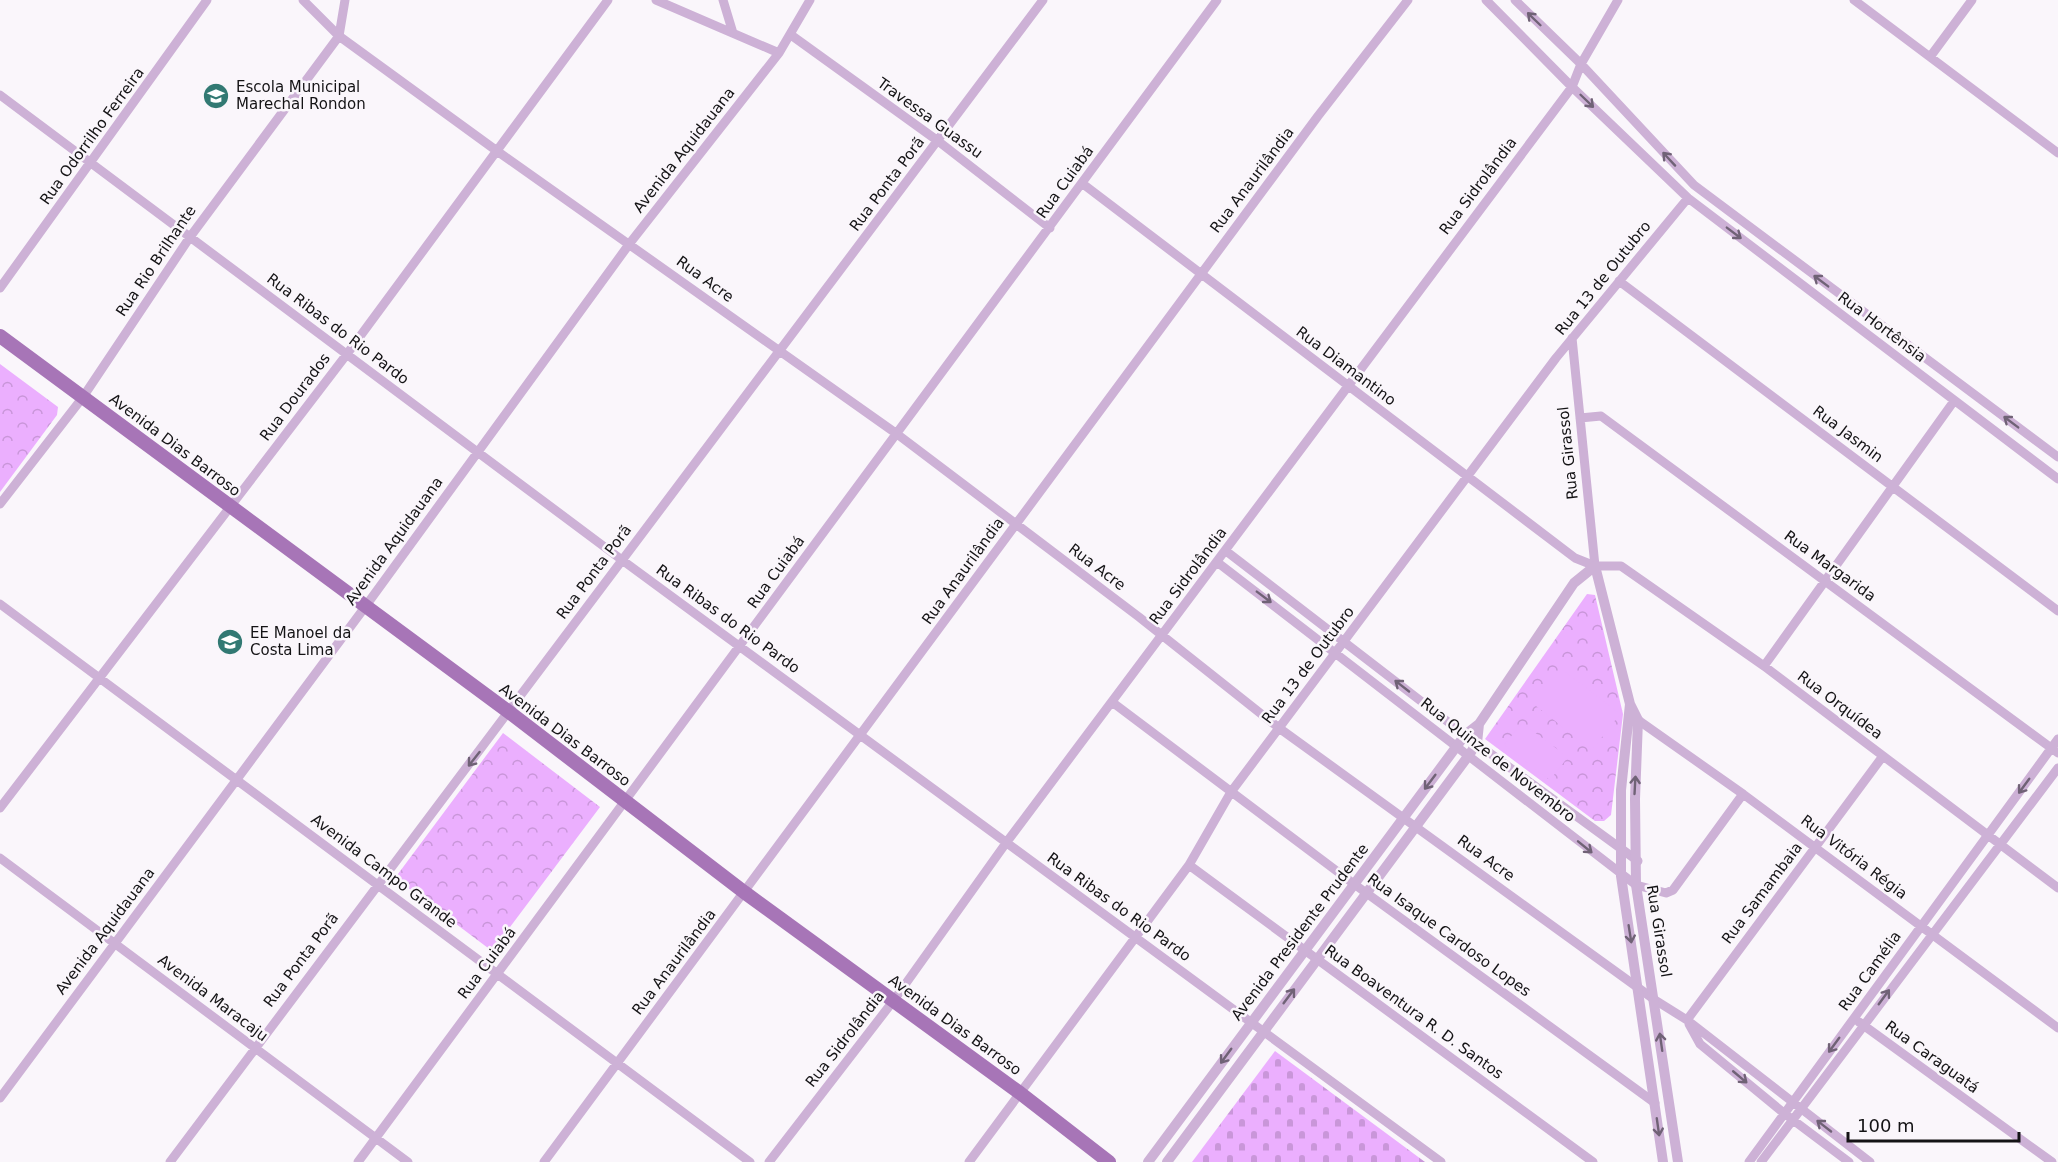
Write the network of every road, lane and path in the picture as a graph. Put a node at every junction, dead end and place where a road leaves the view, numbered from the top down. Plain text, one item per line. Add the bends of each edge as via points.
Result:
1 (207, 0) edge
2 (303, 0) edge
3 (345, 0) edge
4 (608, 0) edge
5 (656, 0) edge
6 (723, 0) edge
7 (810, 0) edge
8 (1043, 0) edge
9 (1217, 0) edge
10 (1408, 0) edge
11 (1486, 0) edge
12 (1515, 0) edge
13 (1618, 0) edge
14 (1854, 0) edge
15 (1972, 0) edge
16 (733, 33) junction
17 (791, 35) junction
18 (339, 36) junction
19 (779, 53) junction
20 (1930, 57) junction
21 (1581, 64) junction
22 (1572, 87) junction
23 (0, 95) edge
24 (938, 141) junction
25 (497, 151) junction
26 (2058, 153) edge
27 (91, 163) junction
28 (1083, 183) junction
29 (1688, 198) junction
30 (1050, 228) junction
31 (189, 237) junction
32 (630, 243) junction
33 (1201, 274) junction
34 (1619, 281) junction
35 (0, 288) edge
36 (0, 336) edge
37 (1572, 338) junction
38 (780, 350) junction
39 (347, 354) junction
40 (1348, 386) junction
41 (83, 397) junction
42 (1954, 401) junction
43 (1580, 418) junction
44 (897, 434) junction
45 (477, 452) junction
46 (2058, 458) edge
47 (1467, 476) junction
48 (2058, 479) edge
49 (1893, 487) junction
50 (0, 504) edge
51 (231, 506) junction
52 (1016, 524) junction
53 (1226, 551) junction
54 (622, 560) junction
55 (1217, 562) junction
56 (1595, 566) junction
57 (1825, 581) junction
58 (0, 604) edge
59 (365, 607) junction
60 (2058, 611) edge
61 (1162, 635) junction
62 (1344, 642) junction
63 (740, 647) junction
64 (1336, 652) junction
65 (1764, 666) junction
66 (100, 678) junction
67 (1112, 702) junction
68 (509, 712) junction
69 (1633, 720) junction
70 (1479, 724) junction
71 (1279, 728) junction
72 (860, 735) junction
73 (1465, 735) junction
74 (2058, 739) edge
75 (1477, 743) junction
76 (1457, 746) junction
77 (2055, 751) edge
78 (1469, 755) junction
79 (1883, 756) junction
80 (2058, 768) edge
81 (236, 780) junction
82 (1231, 792) junction
83 (1743, 794) junction
84 (626, 802) junction
85 (0, 808) edge
86 (1404, 816) junction
87 (1417, 825) junction
88 (1988, 835) junction
89 (1006, 843) junction
90 (1999, 844) junction
91 (1815, 847) junction
92 (1623, 849) junction
93 (0, 858) edge
94 (1638, 861) junction
95 (1188, 865) junction
96 (1621, 876) junction
97 (1354, 884) junction
98 (377, 885) junction
99 (1636, 885) junction
100 (2058, 888) edge
101 (744, 892) junction
102 (1366, 893) junction
103 (1921, 926) junction
104 (1931, 934) junction
105 (1133, 936) junction
106 (115, 943) junction
107 (1305, 950) junction
108 (1317, 959) junction
109 (497, 974) junction
110 (1639, 988) junction
111 (894, 1000) junction
112 (1655, 1000) junction
113 (1854, 1018) junction
114 (1687, 1020) junction
115 (1251, 1023) junction
116 (1864, 1026) junction
117 (2058, 1028) edge
118 (1263, 1031) junction
119 (254, 1047) junction
120 (617, 1063) junction
121 (1020, 1093) junction
122 (0, 1098) edge
123 (1655, 1103) junction
124 (1797, 1105) junction
125 (1788, 1116) junction
126 (376, 1138) junction
127 (170, 1162) edge
128 (358, 1162) edge
129 (408, 1162) edge
130 (544, 1162) edge
131 (750, 1162) edge
132 (769, 1162) edge
133 (969, 1162) edge
134 (1109, 1162) edge
135 (1148, 1162) edge
136 (1167, 1162) edge
137 (1441, 1162) edge
138 (1593, 1162) edge
139 (1663, 1162) edge
140 (1678, 1162) edge
141 (1749, 1162) edge
142 (1761, 1162) edge
143 (1850, 1162) edge
144 (1870, 1162) edge
145 (2052, 1162) edge

1 - 27 street, Rua Odorrilho Ferreira
2 - 18 street, Rua Acre
3 - 18 street
4 - 25 street, Rua Dourados
5 - 16 street
6 - 16 street
7 - 17 street, Avenida Aquidauana
8 - 24 street, Rua Ponta Porã
9 - 28 street, Rua Cuiabá
10 - 33 street, Rua Anaurilândia
11 - 22 street, Rua Hortênsia
21 -> 12 street
13 - 21 street, Rua Sidrolândia
14 - 20 street
15 - 20 street
16 - 19 street
17 - 19 street, Avenida Aquidauana
17 - 24 street, Travessa Guassu
18 - 25 street, Rua Acre
18 - 31 street, Rua Rio Brilhante
19 - 32 street, Avenida Aquidauana
20 - 26 street
21 - 22 street, Rua Sidrolândia
46 -> 21 street via 1694,185
22 -> 29 street, Rua Hortênsia
22 - 40 street, Rua Sidrolândia
23 - 27 street, Rua Ribas do Rio Pardo
24 - 30 street, Travessa Guassu
24 - 38 street, Rua Ponta Porã
25 - 32 street, Rua Acre
25 - 39 street, Rua Dourados
27 - 31 street, Rua Ribas do Rio Pardo
27 - 35 street, Rua Odorrilho Ferreira
28 - 30 street, Rua Cuiabá
28 - 33 street, Rua Diamantino
29 - 34 street, Rua 13 de Outubro
29 -> 42 street, Rua Hortênsia
30 - 44 street, Rua Cuiabá
31 - 39 street, Rua Ribas do Rio Pardo
31 - 41 street, Rua Rio Brilhante
32 - 38 street, Rua Acre
32 - 45 street, Avenida Aquidauana
33 - 40 street, Rua Diamantino
33 - 52 street, Rua Anaurilândia
34 - 37 street, Rua 13 de Outubro
34 - 49 street, Rua Jasmin
36 - 41 main road, Avenida Dias Barroso
37 - 43 street, Rua Girassol
37 - 47 street, Rua 13 de Outubro
38 - 44 street, Rua Acre
38 - 54 street, Rua Ponta Porã
39 - 45 street, Rua Ribas do Rio Pardo
39 - 51 street, Rua Dourados
40 - 47 street, Rua Diamantino
40 - 53 street, Rua Sidrolândia
41 - 50 street, Rua Rio Brilhante
41 - 51 main road, Avenida Dias Barroso
42 - 48 street, Rua Hortênsia
42 - 49 street
43 - 56 street, Rua Girassol
43 - 57 street, Rua Margarida via 1601,416
44 - 52 street, Rua Acre
44 - 63 street, Rua Cuiabá
45 - 54 street, Rua Ribas do Rio Pardo
45 - 59 street, Avenida Aquidauana
47 - 56 street, Rua Diamantino via 1575,558
47 - 62 street, Rua 13 de Outubro
49 - 57 street
49 - 60 street, Rua Jasmin
51 - 59 main road, Avenida Dias Barroso
51 - 66 street, Rua Dourados
52 - 61 street, Rua Acre
52 - 72 street, Rua Anaurilândia
53 - 55 street, Rua Sidrolândia
53 - 62 street, Rua Quinze de Novembro
54 - 63 street, Rua Ribas do Rio Pardo
54 - 68 street, Rua Ponta Porã
55 - 61 street, Rua Sidrolândia
55 -> 64 street, Rua Quinze de Novembro
56 - 65 street, Rua Orquídea via 1621,566
56 - 69 street, Rua Girassol
56 - 70 street, Avenida Presidente Prudente via 1574,583
57 - 65 street
57 - 77 street, Rua Margarida
58 - 66 street, Avenida Campo Grande
59 - 68 main road, Avenida Dias Barroso
59 - 81 street, Avenida Aquidauana
61 - 67 street, Rua Sidrolândia
61 - 71 street, Rua Acre
62 - 64 street, Rua 13 de Outubro
73 -> 62 street, Rua Quinze de Novembro
63 - 72 street, Rua Ribas do Rio Pardo
63 - 84 street, Rua Cuiabá
64 - 71 street, Rua 13 de Outubro
64 - 76 street, Rua Quinze de Novembro
65 - 79 street, Rua Orquídea
66 - 81 street, Avenida Campo Grande
66 - 85 street, Rua Dourados
67 - 82 street, Rua Isaque Cardoso Lopes
67 - 89 street, Rua Sidrolândia
68 - 84 main road, Avenida Dias Barroso
68 -> 98 street, Rua Ponta Porã
69 - 83 street, Rua Vitória Régia
69 - 92 street, Rua Girassol via 1621,790
94 -> 69 street, Rua Girassol
70 - 73 street, Avenida Presidente Prudente
70 - 75 street, Avenida Presidente Prudente
71 - 82 street, Rua 13 de Outubro
71 - 86 street, Rua Acre
72 - 89 street, Rua Ribas do Rio Pardo
72 - 101 street, Rua Anaurilândia
73 - 75 street, Rua Quinze de Novembro
73 - 76 street, Avenida Presidente Prudente
74 - 77 street, Rua Camélia
75 - 78 street, Avenida Presidente Prudente
75 - 92 street, Rua Quinze de Novembro
76 - 78 street, Rua Quinze de Novembro
76 -> 86 street, Avenida Presidente Prudente
77 -> 88 street, Rua Camélia
78 - 87 street, Avenida Presidente Prudente
78 -> 96 street, Rua Quinze de Novembro
79 - 88 street, Rua Orquídea
79 - 91 street, Rua Samambaia
80 - 90 street
81 - 98 street, Avenida Campo Grande
81 - 106 street, Avenida Aquidauana
82 - 95 street, Rua 13 de Outubro
82 - 97 street, Rua Isaque Cardoso Lopes
83 - 91 street, Rua Vitória Régia
83 - 99 street, Rua Quinze de Novembro via 1673,890 1666,893
84 - 101 main road, Avenida Dias Barroso
84 - 109 street, Rua Cuiabá
86 - 87 street, Rua Acre
86 - 97 street, Avenida Presidente Prudente
87 - 102 street, Avenida Presidente Prudente
87 - 110 street, Rua Acre
88 - 90 street, Rua Orquídea
88 - 103 street, Rua Camélia
89 - 105 street, Rua Ribas do Rio Pardo
89 - 111 street, Rua Sidrolândia
90 - 100 street, Rua Orquídea
90 - 104 street
91 - 103 street, Rua Vitória Régia
91 - 114 street, Rua Samambaia
92 - 94 street, Rua Quinze de Novembro
92 - 96 street, Rua Girassol
93 - 106 street, Avenida Maracaju
94 - 99 street, Rua Girassol
95 - 105 street, Rua 13 de Outubro
95 - 107 street, Rua Boaventura R. D. Santos
96 - 99 street, Rua Quinze de Novembro
96 -> 110 street, Rua Girassol
97 - 102 street, Rua Isaque Cardoso Lopes
97 - 107 street, Avenida Presidente Prudente
98 - 109 street, Avenida Campo Grande
98 - 119 street, Rua Ponta Porã
99 - 112 street, Rua Girassol
101 - 111 main road, Avenida Dias Barroso
101 - 120 street, Rua Anaurilândia
102 - 108 street, Avenida Presidente Prudente
102 - 123 street, Rua Isaque Cardoso Lopes
103 - 104 street, Rua Vitória Régia
103 - 113 street, Rua Camélia
116 -> 104 street
104 - 117 street, Rua Vitória Régia
105 - 115 street, Rua Ribas do Rio Pardo
105 - 121 street, Rua 13 de Outubro
106 - 119 street, Avenida Maracaju
106 - 122 street, Avenida Aquidauana
107 - 108 street, Rua Boaventura R. D. Santos
107 - 115 street, Avenida Presidente Prudente
118 -> 108 street, Avenida Presidente Prudente
108 - 138 street, Rua Boaventura R. D. Santos
109 - 120 street, Avenida Campo Grande
109 - 126 street, Rua Cuiabá
110 - 112 street, Rua Acre
110 - 123 street, Rua Girassol
111 - 121 main road, Avenida Dias Barroso
111 - 132 street, Rua Sidrolândia
112 - 114 street, Rua Acre
140 -> 112 street, Rua Girassol
113 - 116 street, Rua Caraguatá
113 -> 124 street, Rua Camélia
114 - 124 street, Rua Acre
114 -> 125 street via 1700,1044
115 - 118 street, Rua Ribas do Rio Pardo
115 -> 135 street, Avenida Presidente Prudente
116 - 124 street
116 - 145 street, Rua Caraguatá
118 - 136 street, Avenida Presidente Prudente
118 - 137 street, Rua Ribas do Rio Pardo
119 - 126 street, Avenida Maracaju
119 - 127 street, Rua Ponta Porã
120 - 130 street, Rua Anaurilândia
120 - 131 street, Avenida Campo Grande
121 - 133 street, Rua 13 de Outubro
121 - 134 main road, Avenida Dias Barroso
123 -> 139 street, Rua Girassol
124 - 125 street
144 -> 124 street, Rua Acre
125 - 141 street
125 - 142 street
125 - 143 street
126 - 128 street, Rua Cuiabá
126 - 129 street, Avenida Maracaju

